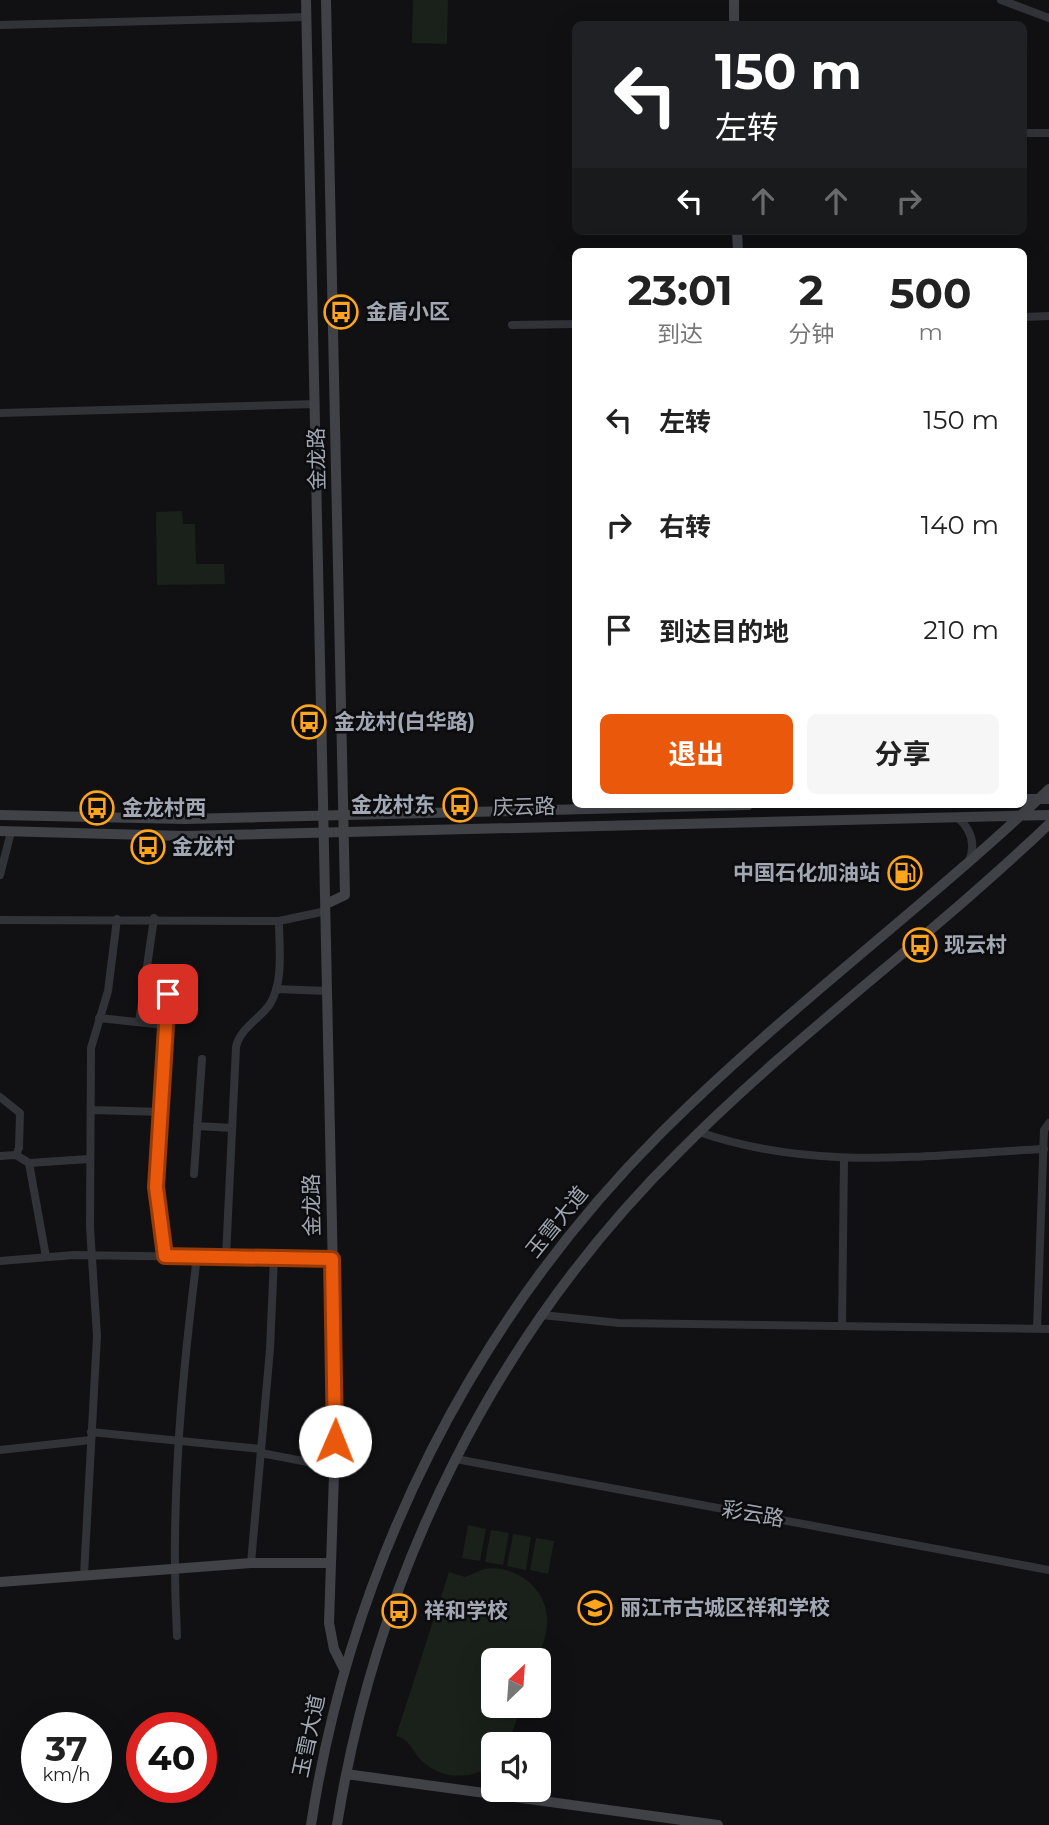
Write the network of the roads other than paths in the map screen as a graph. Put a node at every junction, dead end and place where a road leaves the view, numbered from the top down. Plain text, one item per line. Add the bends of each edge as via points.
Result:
1 (306, 0) edge
2 (326, 0) edge
3 (734, 0) edge
4 (1001, 0) edge
5 (307, 17) junction
6 (1049, 18) edge
7 (734, 21) edge
8 (0, 24) edge
9 (1027, 133) edge
10 (1049, 133) edge
11 (1049, 316) edge
12 (1027, 317) edge
13 (572, 324) edge
14 (512, 325) dead end
15 (315, 404) junction
16 (0, 413) edge
17 (1049, 789) edge
18 (1043, 799) edge
19 (614, 808) edge
20 (749, 808) edge
21 (344, 814) junction
22 (0, 815) edge
23 (324, 815) junction
24 (1020, 816) junction
25 (1049, 816) edge
26 (957, 817) junction
27 (750, 822) junction
28 (1049, 824) edge
29 (324, 831) junction
30 (344, 831) junction
31 (5, 832) edge
32 (969, 862) junction
33 (0, 875) edge
34 (326, 908) junction
35 (154, 918) junction
36 (117, 919) junction
37 (0, 920) edge
38 (279, 921) junction
39 (276, 989) junction
40 (144, 990) junction
41 (327, 991) junction
42 (99, 1018) junction
43 (139, 1022) junction
44 (165, 1025) junction
45 (202, 1059) dead end
46 (0, 1097) edge
47 (93, 1110) junction
48 (162, 1112) junction
49 (1049, 1123) edge
50 (197, 1126) junction
51 (232, 1128) junction
52 (699, 1132) junction
53 (1044, 1149) junction
54 (16, 1155) junction
55 (0, 1156) edge
56 (89, 1159) junction
57 (844, 1159) junction
58 (29, 1163) junction
59 (194, 1174) dead end
60 (92, 1256) junction
61 (165, 1256) junction
62 (46, 1257) junction
63 (197, 1257) junction
64 (226, 1257) junction
65 (274, 1258) junction
66 (332, 1259) junction
67 (0, 1261) edge
68 (542, 1315) junction
69 (842, 1326) junction
70 (1037, 1329) junction
71 (1049, 1329) edge
72 (91, 1436) junction
73 (178, 1441) junction
74 (0, 1450) edge
75 (261, 1451) junction
76 (456, 1459) junction
77 (334, 1467) junction
78 (251, 1563) junction
79 (330, 1563) junction
80 (173, 1569) junction
81 (1049, 1570) edge
82 (83, 1575) junction
83 (0, 1582) edge
84 (177, 1636) dead end
85 (344, 1669) junction
86 (346, 1774) junction
87 (311, 1825) edge
88 (337, 1825) edge
89 (716, 1825) edge

1 - 5 main road, 金龙路
2 - 21 main road, 金龙路
3 - 7 main road
4 - 6 street
5 - 8 street
5 - 15 main road, 金龙路
9 - 10 street
11 - 12 street
13 - 14 street
15 - 16 street
15 - 23 main road, 金龙路
17 - 18 main road, 玉雪大道
18 - 24 main road, 玉雪大道
19 - 21 main road, 庆云路
20 - 27 main road
21 - 23 main road, 庆云路
21 - 30 main road, 金龙路
22 - 23 main road, 庆云路 via 185,819
23 - 29 main road, 金龙路
24 - 25 main road, 庆云路
24 - 26 main road, 庆云路
24 - 32 main road, 玉雪大道
26 - 27 main road, 庆云路
26 - 32 street via 972,840
27 - 30 main road, 庆云路
28 - 52 main road, 玉雪大道
29 - 30 main road, 庆云路
29 - 31 main road, 庆云路 via 186,836
29 - 34 main road, 金龙路
30 - 34 main road, 金龙路 via 345,895
31 - 33 street
32 - 85 main road, 玉雪大道 via 672,1122 553,1257 496,1336 429,1455 379,1566
34 - 38 street
34 - 41 main road, 金龙路
35 - 36 street
35 - 38 street
35 - 40 street
36 - 37 street
36 - 42 street via 108,991
38 - 39 street
39 - 41 street
39 - 51 street via 267,1008 237,1042
40 - 43 street
40 - 44 street via 168,994
41 - 66 main road, 金龙路
42 - 43 street
42 - 47 street via 91,1048
43 - 44 street
44 - 48 street
45 - 50 street
46 - 54 street via 20,1113
47 - 48 street
47 - 56 street
48 - 61 street via 156,1187
49 - 53 street via 1044,1130
50 - 51 street
50 - 59 street
51 - 64 street
52 - 57 street via 784,1154
52 - 68 main road, 玉雪大道 via 616,1220
53 - 57 street
53 - 70 street
54 - 55 street
54 - 58 street
56 - 58 street
56 - 60 street
57 - 69 street
58 - 62 street
60 - 61 street
60 - 62 street
60 - 72 street via 97,1336
61 - 63 street
62 - 67 street
63 - 64 street
63 - 73 street
64 - 65 street
65 - 66 street
65 - 75 street
66 - 77 main road, 金龙路
68 - 69 street via 619,1323
68 - 76 main road, 玉雪大道
69 - 70 street
70 - 71 street
72 - 73 street
72 - 74 street
72 - 82 street
73 - 75 street
73 - 80 street
75 - 77 street
75 - 78 street
76 - 81 street, 彩云路
76 - 86 main road, 玉雪大道 via 384,1625
77 - 79 main road, 金龙路
78 - 79 main road
78 - 80 main road
79 - 85 main road, 金龙路 via 328,1623
80 - 82 main road
80 - 84 street
82 - 83 main road
85 - 87 main road, 玉雪大道
86 - 88 main road, 玉雪大道
86 - 89 main road

